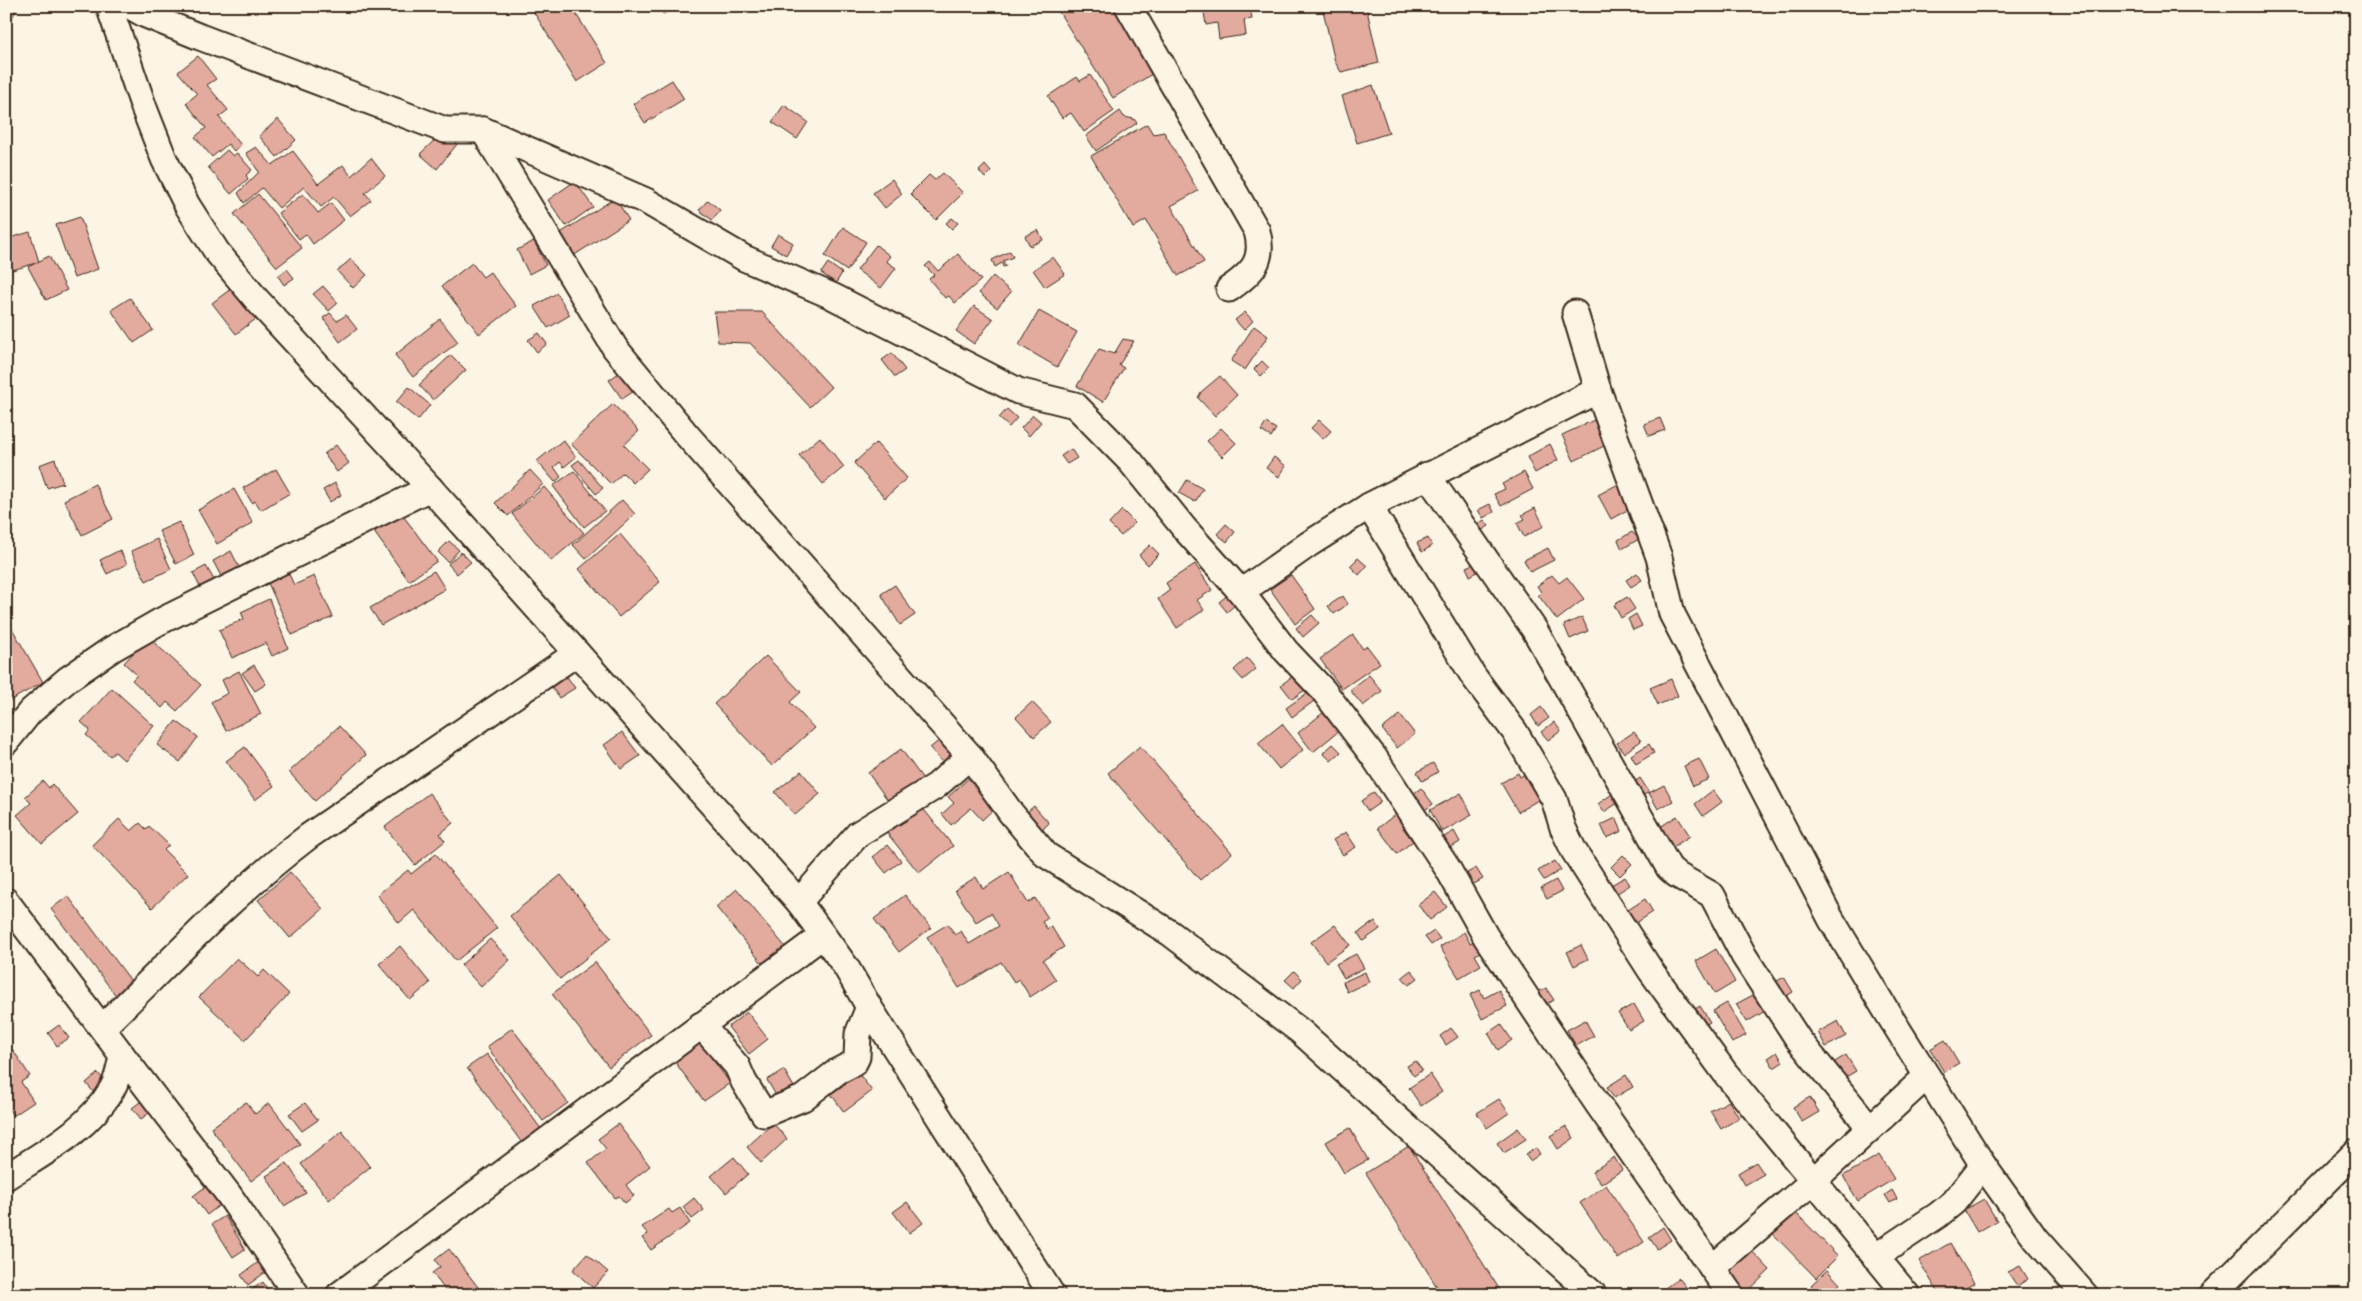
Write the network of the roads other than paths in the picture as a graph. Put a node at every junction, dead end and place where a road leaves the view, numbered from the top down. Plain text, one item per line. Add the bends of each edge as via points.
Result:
1 (109, 6) edge
2 (130, 6) edge
3 (1128, 6) edge
4 (483, 130) junction
5 (1229, 289) dead end
6 (1575, 312) dead end
7 (1598, 390) junction
8 (1427, 475) junction
9 (430, 488) junction
10 (1369, 506) junction
11 (1241, 592) junction
12 (577, 653) junction
13 (6, 742) edge
14 (970, 756) junction
15 (6, 901) edge
16 (799, 902) junction
17 (822, 936) junction
18 (869, 1007) junction
19 (701, 1025) junction
20 (103, 1027) junction
21 (122, 1055) junction
22 (1927, 1076) junction
23 (1870, 1128) junction
24 (2356, 1152) edge
25 (1983, 1165) junction
26 (6, 1177) edge
27 (1813, 1181) junction
28 (1028, 1256) junction
29 (1875, 1257) junction
30 (1712, 1268) junction
31 (297, 1295) edge
32 (339, 1295) edge
33 (1031, 1295) edge
34 (1052, 1295) edge
35 (1594, 1295) edge
36 (1731, 1295) edge
37 (1907, 1295) edge
38 (2085, 1295) edge
39 (2212, 1295) edge

1 - 9 street via 164,159 186,205 217,252
2 - 4 street via 146,16 445,130
3 - 5 street via 1257,231 1261,245 1252,270
4 - 11 street via 646,201 744,258 832,296 1018,391 1075,405 1130,461
4 - 14 street via 615,348 686,434
6 - 7 street
7 - 8 street
7 - 22 street via 1659,557 1672,614 1831,919
8 - 10 street
8 - 23 street via 1534,629 1669,868 1712,895 1748,962 1798,1039
9 - 12 street
9 - 13 street via 112,649 68,679 30,712
10 - 11 street
10 - 27 street via 1474,677 1515,732 1554,799 1574,851 1651,971 1726,1074
11 - 30 street via 1286,651 1323,690 1379,764 1448,868 1486,937
12 - 16 street
12 - 20 street via 276,861
14 - 16 street via 936,786 858,834
14 - 35 street via 1046,855 1170,933 1300,1031
15 - 20 street
16 - 17 street
17 - 18 street via 846,967
17 - 19 street
18 - 19 street via 858,1034 854,1063 838,1071 804,1098 764,1114 737,1066
18 - 28 street
19 - 32 street
20 - 21 street
21 - 26 street via 114,1087 96,1112 73,1133
21 - 31 street via 229,1195
22 - 23 street
22 - 25 street
23 - 27 street
24 - 39 street
25 - 29 street via 1954,1202
25 - 38 street via 2035,1238
27 - 29 street
27 - 30 street
28 - 33 street
28 - 34 street
29 - 37 street
30 - 36 street

